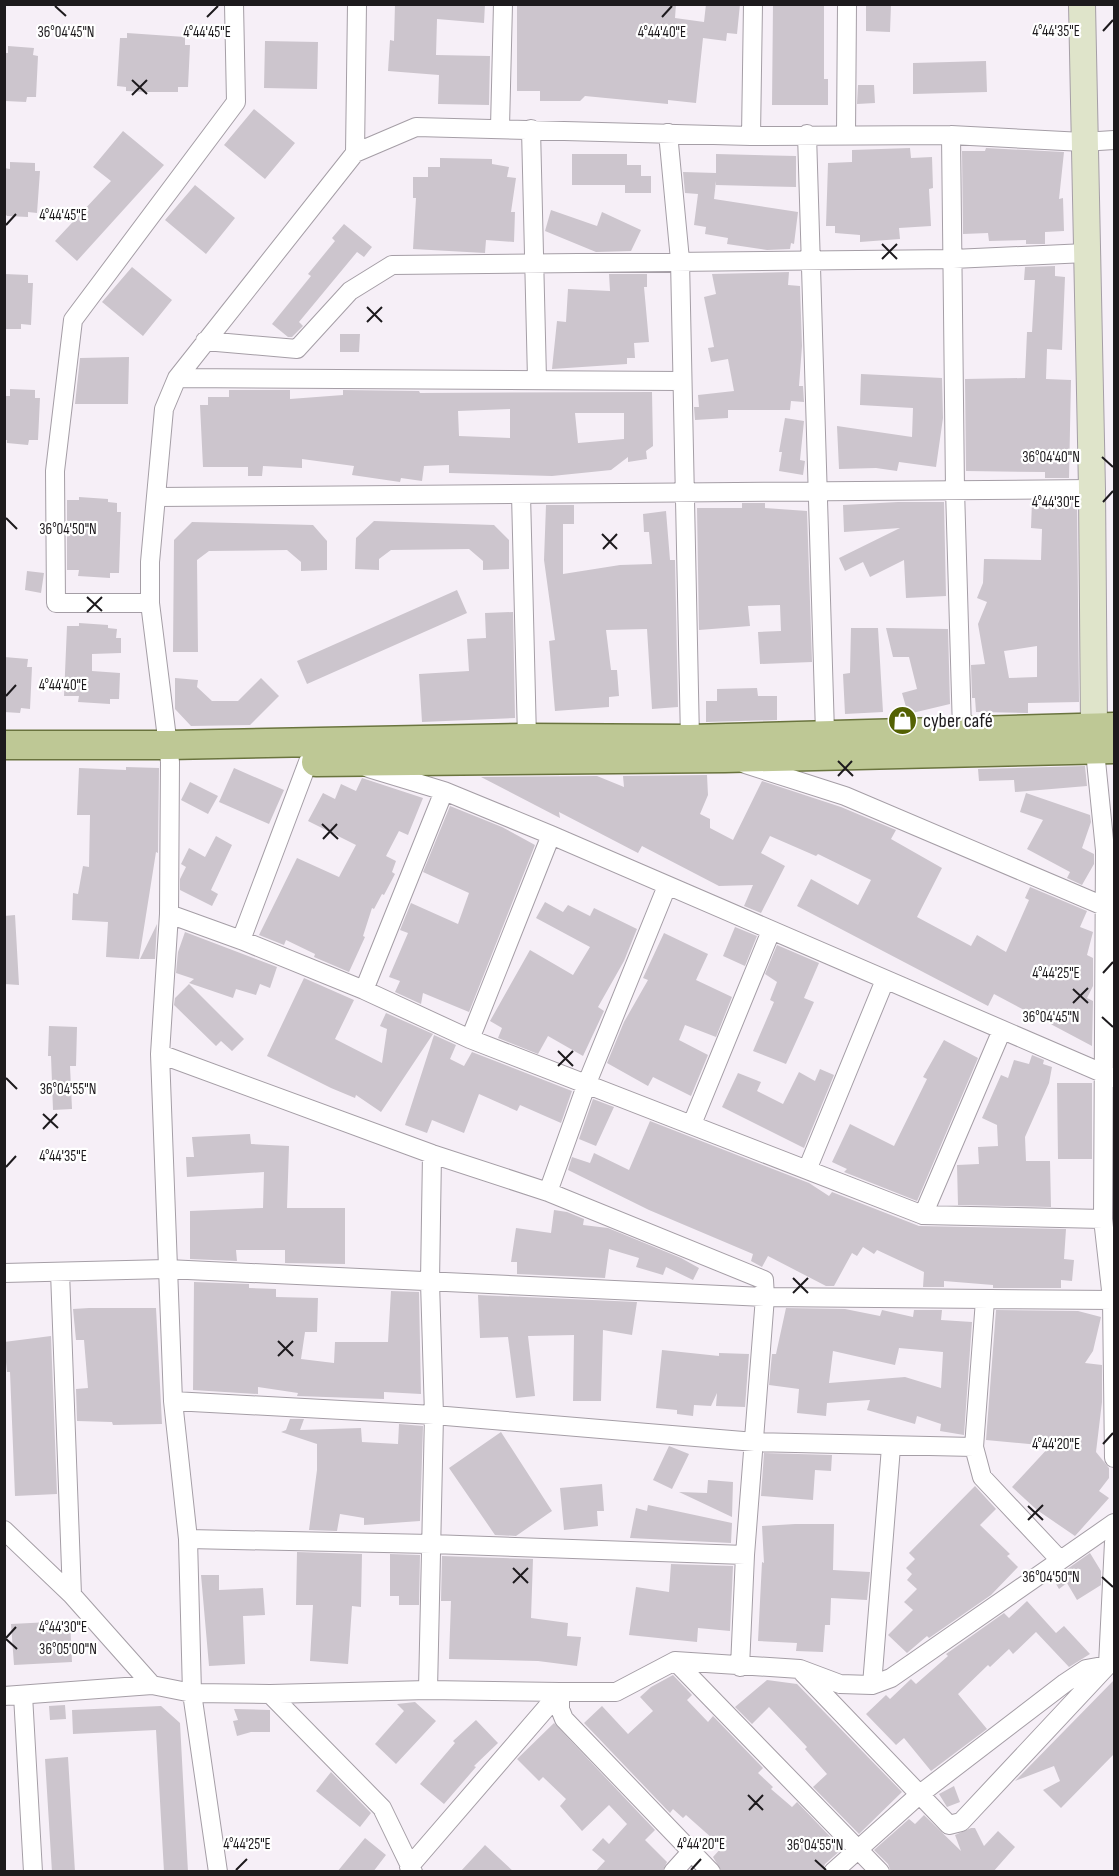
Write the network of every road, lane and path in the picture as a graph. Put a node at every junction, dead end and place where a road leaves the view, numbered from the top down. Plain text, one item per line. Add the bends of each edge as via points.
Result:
1 (234, 4) edge
2 (357, 4) edge
3 (503, 4) edge
4 (753, 4) edge
5 (847, 4) edge
6 (1082, 4) edge
7 (501, 127) junction
8 (531, 129) junction
9 (668, 133) junction
10 (807, 134) junction
11 (846, 134) junction
12 (951, 135) junction
13 (751, 136) junction
14 (1114, 140) edge
15 (1083, 142) junction
16 (356, 153) junction
17 (1086, 253) junction
18 (953, 259) junction
19 (680, 260) junction
20 (810, 261) junction
21 (534, 263) junction
22 (205, 341) junction
23 (177, 378) junction
24 (537, 379) junction
25 (681, 381) junction
26 (955, 489) junction
27 (1092, 489) junction
28 (817, 491) junction
29 (521, 494) junction
30 (683, 494) junction
31 (157, 497) junction
32 (150, 603) junction
33 (962, 729) junction
34 (825, 733) junction
35 (527, 738) junction
36 (1104, 738) edge
37 (690, 739) junction
38 (4, 745) edge
39 (169, 753) junction
40 (725, 758) junction
41 (345, 761) junction
42 (4, 762) edge
43 (308, 762) junction
44 (444, 791) junction
45 (551, 835) junction
46 (667, 886) junction
47 (1109, 908) edge
48 (169, 914) junction
49 (771, 931) junction
50 (241, 939) junction
51 (885, 980) junction
52 (364, 990) junction
53 (1002, 1030) junction
54 (470, 1039) junction
55 (160, 1054) junction
56 (1110, 1076) edge
57 (587, 1083) junction
58 (692, 1124) junction
59 (432, 1154) junction
60 (807, 1170) junction
61 (548, 1192) junction
62 (923, 1215) junction
63 (1103, 1219) junction
64 (167, 1269) junction
65 (60, 1272) junction
66 (4, 1273) edge
67 (430, 1282) junction
68 (765, 1297) junction
69 (985, 1300) junction
70 (1113, 1300) edge
71 (173, 1401) junction
72 (434, 1414) junction
73 (755, 1442) junction
74 (891, 1447) junction
75 (975, 1447) junction
76 (1114, 1458) edge
77 (1114, 1523) edge
78 (4, 1530) edge
79 (188, 1539) junction
80 (1114, 1542) edge
81 (431, 1544) junction
82 (745, 1555) junction
83 (1060, 1560) junction
84 (72, 1595) junction
85 (675, 1661) junction
86 (1108, 1665) junction
87 (740, 1666) junction
88 (800, 1669) junction
89 (152, 1685) junction
90 (872, 1685) junction
91 (428, 1690) junction
92 (560, 1692) junction
93 (192, 1693) junction
94 (270, 1694) junction
95 (23, 1695) junction
96 (4, 1696) edge
97 (920, 1794) junction
98 (858, 1850) junction
99 (692, 1852) junction
100 (411, 1869) edge
101 (33, 1872) edge
102 (218, 1872) edge
103 (673, 1872) edge
104 (711, 1872) edge
105 (833, 1872) edge
106 (880, 1872) edge

1 - 32 street via 236,102 73,320 55,471 57,603
2 - 16 street
3 - 7 street
4 - 13 street
5 - 11 street
6 - 15 street
7 - 8 street
7 - 16 street via 416,127
8 - 9 street
8 - 21 street
9 - 13 street
9 - 19 street
10 - 11 street
10 - 13 street
10 - 20 street
11 - 12 street
12 - 15 street
12 - 18 street
14 - 15 street
15 - 17 street
16 - 22 street
17 - 18 street
17 - 27 street
18 - 20 street
18 - 26 street
19 - 20 street
19 - 21 street
19 - 25 street
20 - 28 street
21 - 22 street via 392,265 350,291 297,349
21 - 24 street
22 - 23 street
23 - 24 street
23 - 31 street via 164,409
24 - 25 street
25 - 30 street
26 - 27 street
26 - 28 street
26 - 33 street
27 - 36 street
28 - 30 street
28 - 34 street
29 - 30 street
29 - 31 street
29 - 35 street
30 - 37 street
31 - 32 street
32 - 39 street
33 - 34 main road
33 - 36 main road
34 - 37 main road
35 - 37 main road
35 - 39 main road
36 - 40 main road
36 - 47 street
38 - 39 main road
39 - 42 main road
39 - 43 main road
39 - 48 street
40 - 41 main road
40 - 47 street via 845,796
41 - 43 main road
41 - 44 street
43 - 50 street
44 - 45 street
44 - 52 street
45 - 46 street
45 - 54 street
46 - 49 street
46 - 57 street
47 - 56 street
48 - 50 street
48 - 55 street
49 - 51 street
49 - 58 street
50 - 52 street
51 - 53 street
51 - 60 street
52 - 54 street
53 - 56 street
53 - 62 street
54 - 57 street
55 - 59 street
55 - 64 street
56 - 63 street
57 - 58 street
57 - 61 street
58 - 60 street
59 - 61 street
59 - 67 street
60 - 62 street
61 - 68 street via 764,1280
62 - 63 street
63 - 70 street
64 - 65 street
64 - 67 street
64 - 71 street
65 - 66 street
65 - 84 street
67 - 68 street
67 - 72 street
68 - 69 street
68 - 73 street
69 - 70 street
69 - 75 street
70 - 76 street
71 - 72 street
71 - 79 street
72 - 73 street
72 - 81 street
73 - 74 street
73 - 82 street
74 - 75 street
74 - 90 street
75 - 83 street via 982,1478
77 - 83 street
78 - 84 street
79 - 81 street
79 - 93 street
80 - 86 street
81 - 82 street
81 - 91 street
82 - 87 street
83 - 90 street via 891,1678
84 - 89 street
85 - 87 street
85 - 92 street via 616,1692
85 - 98 street
86 - 97 street via 1086,1669 1065,1683
86 - 97 street via 961,1822 949,1825
87 - 88 street
88 - 90 street via 840,1684
88 - 97 street
89 - 93 street
89 - 95 street
91 - 92 street
91 - 94 street
92 - 99 street via 564,1719
92 - 100 street
93 - 94 street
93 - 102 street
94 - 100 street via 382,1808
95 - 96 street
95 - 101 street
97 - 98 street
98 - 105 street
98 - 106 street
99 - 103 street
99 - 104 street

